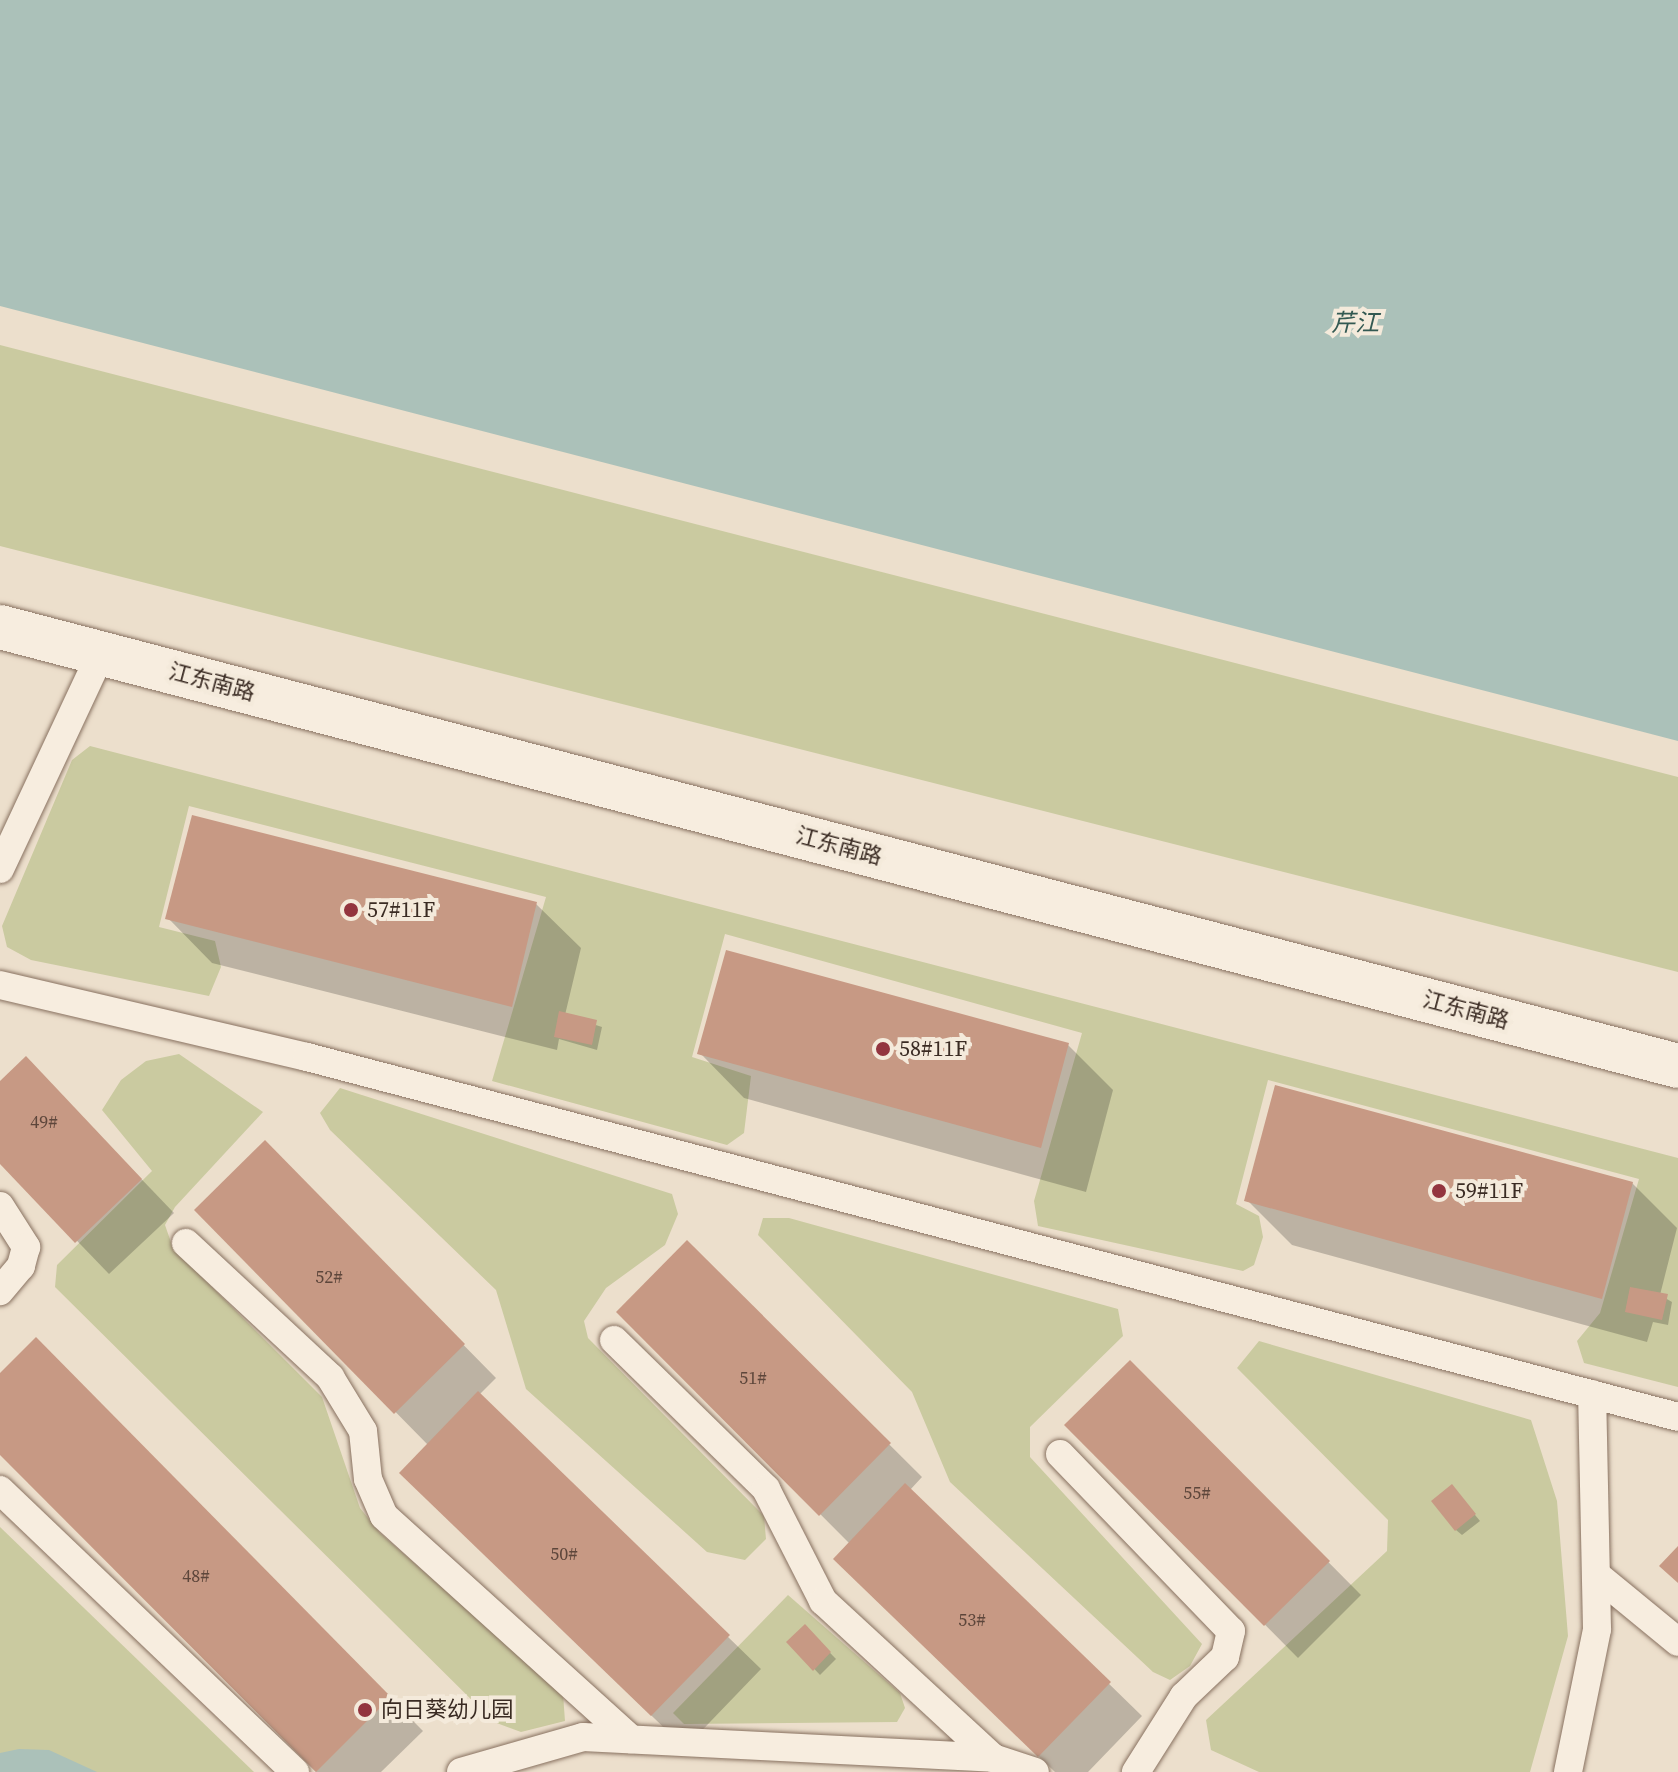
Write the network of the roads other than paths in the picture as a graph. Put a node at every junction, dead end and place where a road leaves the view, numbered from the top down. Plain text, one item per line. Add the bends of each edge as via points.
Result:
1 (0, 627) edge
2 (101, 653) junction
3 (0, 869) edge
4 (0, 985) edge
5 (1678, 1066) edge
6 (0, 1206) edge
7 (186, 1243) dead end
8 (0, 1291) edge
9 (614, 1340) dead end
10 (1592, 1394) junction
11 (1678, 1417) edge
12 (1060, 1454) dead end
13 (0, 1490) edge
14 (1599, 1577) junction
15 (1678, 1642) edge
16 (631, 1739) junction
17 (993, 1758) junction
18 (295, 1772) edge
19 (461, 1772) edge
20 (1035, 1772) edge
21 (1136, 1772) edge
22 (1568, 1772) edge

1 - 2 street, 江东南路
2 - 3 lane
2 - 5 street, 江东南路
4 - 10 lane via 321,1061
6 - 8 lane via 26,1247 21,1266
7 - 16 lane via 330,1377 363,1431 368,1479 384,1516
9 - 17 lane via 766,1489 823,1601
10 - 11 lane
10 - 14 lane
12 - 21 lane via 1231,1631 1225,1657 1184,1696
13 - 18 lane
14 - 15 lane
14 - 22 lane via 1589,1685
16 - 17 lane
16 - 19 lane via 583,1737
17 - 20 lane

